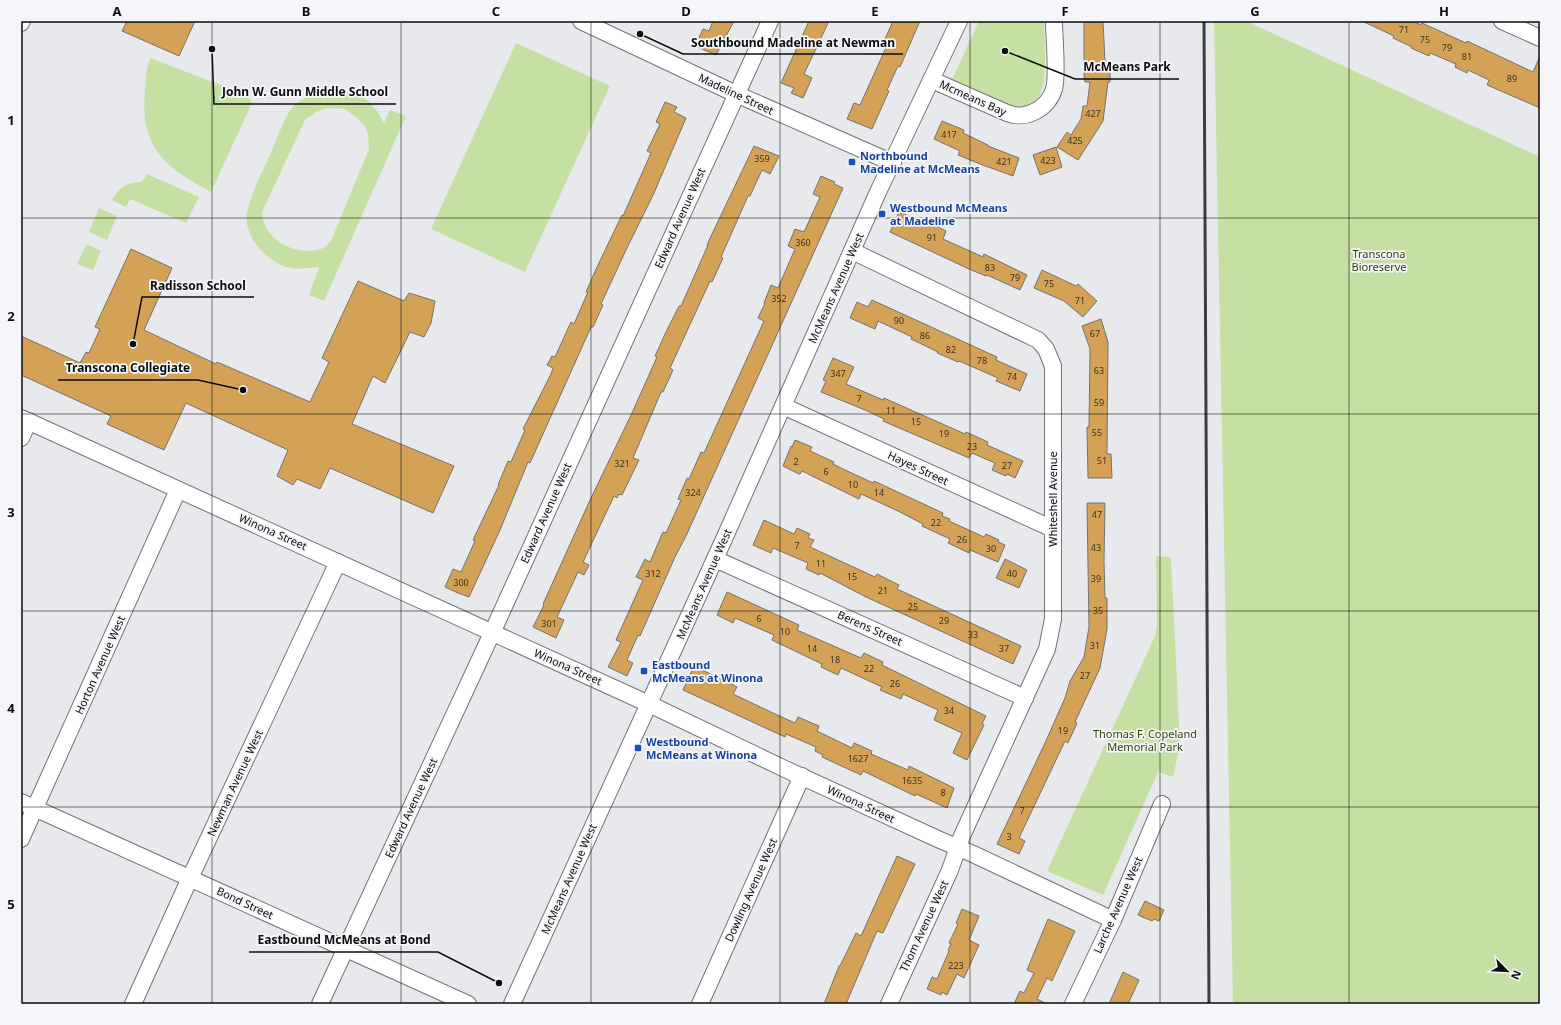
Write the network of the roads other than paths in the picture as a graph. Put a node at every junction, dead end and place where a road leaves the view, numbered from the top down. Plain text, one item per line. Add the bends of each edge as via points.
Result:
1 (581, 21) edge
2 (770, 21) edge
3 (959, 21) edge
4 (1054, 21) edge
5 (1502, 21) edge
6 (1540, 38) edge
7 (932, 80) junction
8 (736, 94) junction
9 (893, 163) junction
10 (852, 251) junction
11 (783, 406) junction
12 (25, 419) edge
13 (21, 438) edge
14 (178, 490) junction
15 (1053, 528) junction
16 (715, 558) junction
17 (338, 562) junction
18 (492, 633) junction
19 (1025, 698) junction
20 (649, 704) junction
21 (802, 776) junction
22 (1162, 804) dead end
23 (28, 805) edge
24 (21, 839) edge
25 (958, 848) junction
26 (190, 878) junction
27 (1113, 920) junction
28 (344, 949) junction
29 (133, 1004) edge
30 (320, 1004) edge
31 (468, 1004) edge
32 (512, 1004) edge
33 (700, 1004) edge
34 (888, 1004) edge
35 (1073, 1004) edge

1 - 8 street, Madeline Street
2 - 8 street, Edward Avenue West
3 - 7 street
4 - 7 street, Mcmeans Bay via 1054,88 1048,100 1032,113 1015,116
5 - 6 street
7 - 9 street
8 - 9 street, Madeline Street
8 - 18 street, Edward Avenue West
9 - 10 street, McMeans Avenue West
10 - 11 street, McMeans Avenue West
10 - 15 street, Whiteshell Avenue via 1038,340 1046,349 1053,366
11 - 15 street, Hayes Street
11 - 16 street, McMeans Avenue West
12 - 13 street
12 - 14 street, Winona Street
14 - 17 street, Winona Street
14 - 23 street, Horton Avenue West
15 - 19 street, Whiteshell Avenue via 1053,619 1047,649
16 - 19 street, Berens Street
16 - 20 street, McMeans Avenue West
17 - 18 street, Winona Street
17 - 26 street, Newman Avenue West
18 - 20 street, Winona Street
18 - 28 street, Edward Avenue West
19 - 25 street, Whiteshell Avenue
20 - 21 street, Winona Street
20 - 32 street, McMeans Avenue West
21 - 25 street, Winona Street
21 - 33 street, Dowling Avenue West
22 - 27 street, Larche Avenue West
23 - 24 street, Horton Avenue West
23 - 26 street, Bond Street
25 - 27 street, Winona Street
25 - 34 street, Thom Avenue West
26 - 28 street, Bond Street
26 - 29 street, Newman Avenue West
27 - 35 street, Larche Avenue West
28 - 30 street, Edward Avenue West
28 - 31 street, Bond Street

